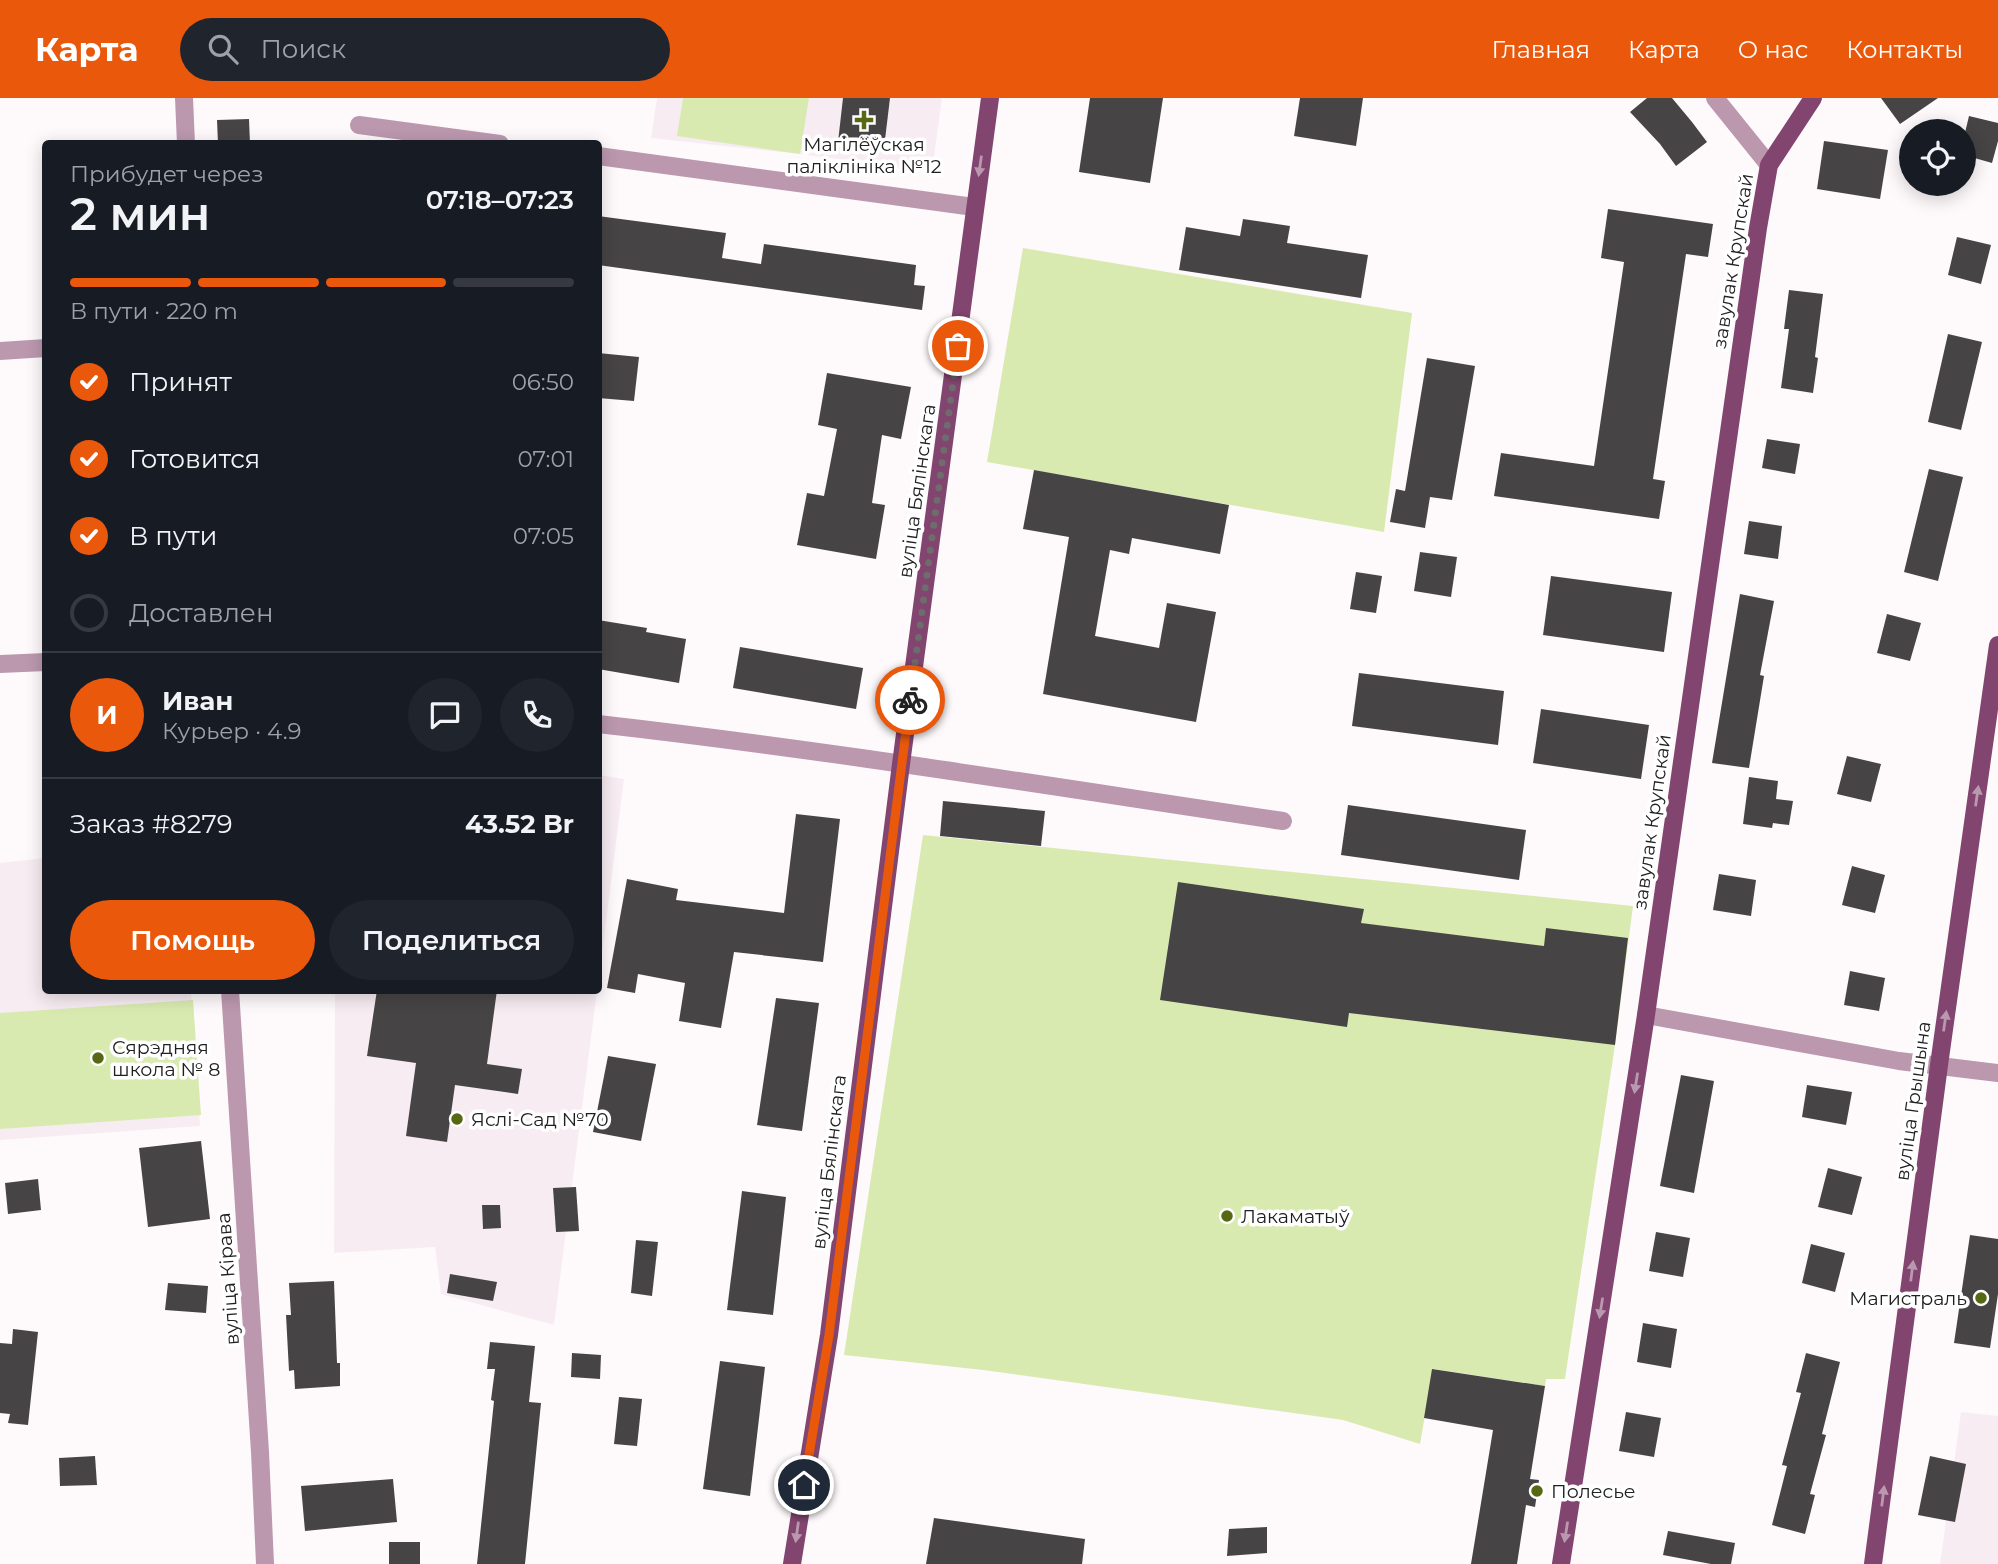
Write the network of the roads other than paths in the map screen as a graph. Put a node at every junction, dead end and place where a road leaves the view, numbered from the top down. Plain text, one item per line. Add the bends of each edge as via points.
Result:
1 (184, 98) edge
2 (990, 98) edge
3 (1715, 98) edge
4 (1814, 98) edge
5 (359, 125) dead end
6 (186, 140) edge
7 (470, 140) edge
8 (602, 157) edge
9 (1769, 165) junction
10 (974, 207) junction
11 (42, 348) edge
12 (0, 351) edge
13 (1998, 645) edge
14 (42, 662) edge
15 (0, 664) edge
16 (602, 724) edge
17 (1991, 741) edge
18 (901, 764) junction
19 (1283, 821) dead end
20 (230, 994) edge
21 (1646, 1015) junction
22 (1939, 1065) junction
23 (1998, 1073) edge
24 (265, 1564) edge
25 (792, 1564) edge
26 (1561, 1564) edge
27 (1873, 1564) edge

1 - 6 street
2 -> 10 main road, вуліца Бялінскага
3 - 9 street
4 - 9 main road, завулак Крупскай
5 - 7 street
8 - 10 street
9 - 21 main road, завулак Крупскай
10 - 18 main road, вуліца Бялінскага
11 - 12 street
13 - 17 main road, вуліца Грышына
14 - 15 street
16 - 18 street
22 -> 17 main road, вуліца Грышына
18 - 19 street
18 -> 25 main road, вуліца Бялінскага via 829,1335
20 - 24 street, вуліца Кірава
21 - 22 street
21 -> 26 main road, завулак Крупскай
22 - 23 street
27 -> 22 main road, вуліца Грышына

